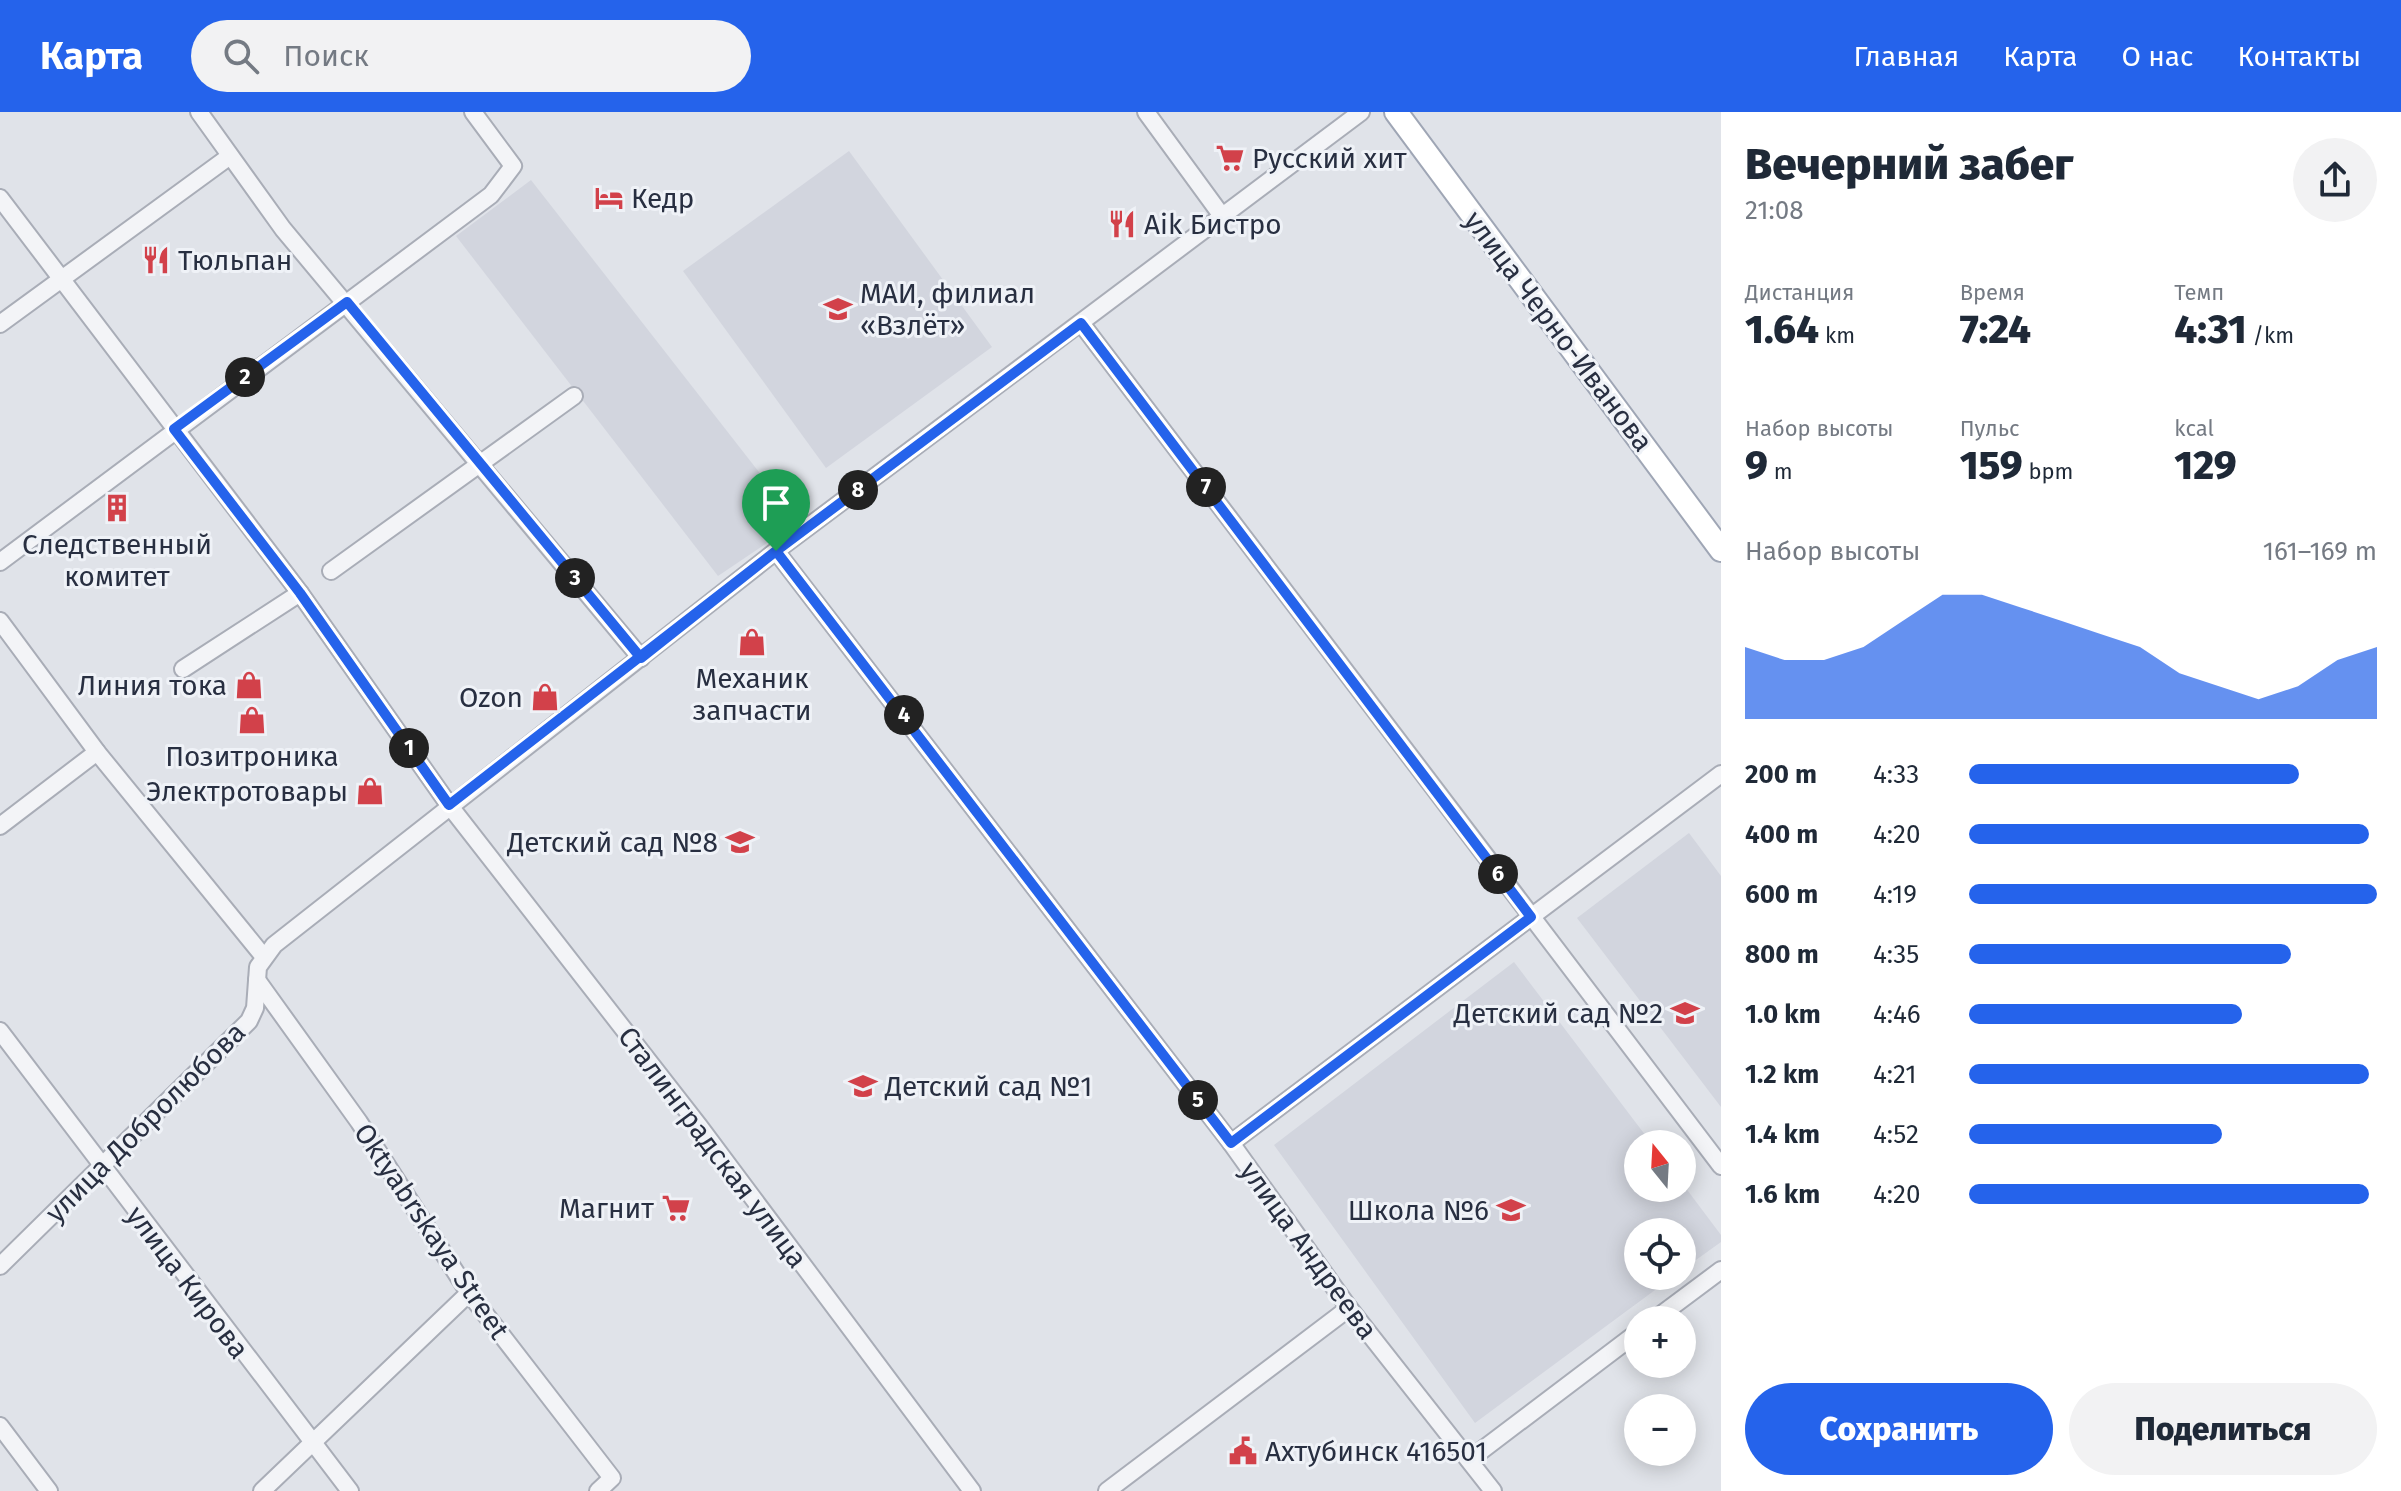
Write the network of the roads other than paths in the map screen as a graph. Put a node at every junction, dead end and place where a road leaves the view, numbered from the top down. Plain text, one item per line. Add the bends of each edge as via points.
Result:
1 (199, 112) edge
2 (473, 112) edge
3 (1146, 112) edge
4 (1361, 112) edge
5 (1396, 112) edge
6 (230, 156) junction
7 (0, 198) edge
8 (1222, 216) junction
9 (63, 279) junction
10 (347, 302) junction
11 (1081, 323) junction
12 (0, 324) edge
13 (574, 396) dead end
14 (174, 429) junction
15 (482, 465) junction
16 (1721, 550) edge
17 (776, 551) junction
18 (0, 562) edge
19 (331, 571) dead end
20 (300, 593) junction
21 (0, 621) edge
22 (641, 658) junction
23 (183, 669) dead end
24 (97, 752) junction
25 (1721, 774) edge
26 (449, 805) junction
27 (0, 826) edge
28 (1531, 917) junction
29 (264, 957) junction
30 (257, 980) junction
31 (0, 1031) edge
32 (1231, 1143) junction
33 (100, 1165) junction
34 (1721, 1166) edge
35 (0, 1266) edge
36 (1721, 1270) edge
37 (469, 1293) junction
38 (1673, 1306) edge
39 (1349, 1308) junction
40 (1624, 1343) edge
41 (0, 1426) edge
42 (310, 1442) junction
43 (1469, 1460) junction
44 (49, 1491) edge
45 (262, 1491) edge
46 (350, 1491) edge
47 (598, 1491) edge
48 (972, 1491) edge
49 (1107, 1491) edge
50 (1493, 1491) edge

1 - 6 street
2 - 10 street via 513,166 491,195
3 - 8 street
4 - 8 street, улица Добролюбова
5 - 16 main road, улица Черно-Иванова
6 - 9 street
6 - 10 street via 283,229
7 - 9 street, Сталинградская улица
8 - 11 street, улица Добролюбова
9 - 12 street
9 - 14 street, Сталинградская улица
10 - 14 street
10 - 15 street
11 - 17 street, улица Добролюбова
11 - 28 street
13 - 15 street
14 - 18 street
14 - 20 street, Сталинградская улица
15 - 19 street
15 - 22 street
17 - 22 street, улица Добролюбова
17 - 32 street, улица Андреева
20 - 23 street
20 - 26 street, Сталинградская улица
21 - 24 street
22 - 26 street, улица Добролюбова
24 - 27 street
24 - 29 street
25 - 28 street
26 - 29 street, улица Добролюбова
26 - 48 street, Сталинградская улица via 699,1126
28 - 32 street
28 - 34 street
29 - 30 street, улица Добролюбова
30 - 33 street, улица Добролюбова via 249,1021
30 - 37 street, Oktyabrskaya Street via 359,1122
31 - 33 street, улица Кирова
32 - 39 street, улица Андреева
33 - 35 street, улица Добролюбова
33 - 42 street, улица Кирова
36 - 38 street
37 - 42 street
37 - 47 street, Oktyabrskaya Street via 612,1478
39 - 43 street, улица Андреева
39 - 49 street
40 - 43 street
41 - 44 street
42 - 45 street
42 - 46 street, улица Кирова
43 - 50 street, улица Андреева

